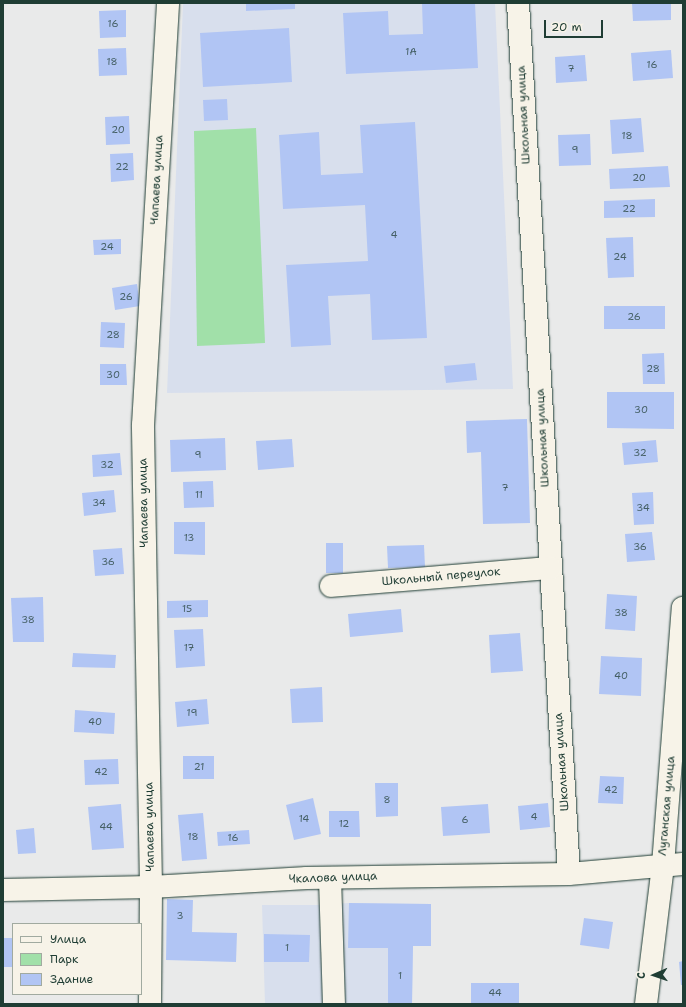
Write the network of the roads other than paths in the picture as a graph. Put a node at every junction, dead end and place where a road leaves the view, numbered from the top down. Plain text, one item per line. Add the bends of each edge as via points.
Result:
1 (168, 3) edge
2 (518, 3) edge
3 (550, 568) junction
4 (331, 586) dead end
5 (683, 608) edge
6 (673, 864) edge
7 (569, 874) junction
8 (330, 878) junction
9 (150, 887) junction
10 (3, 890) edge
11 (150, 1004) edge
12 (334, 1004) edge
13 (646, 1004) edge

1 - 9 street, Чапаева улица via 143,426
2 - 3 street, Школьная улица
3 - 4 street, Школьный переулок
3 - 7 street, Школьная улица
5 - 6 street, Луганская улица
6 - 7 street, Чкалова улица
6 - 13 street, Луганская улица
7 - 8 street, Чкалова улица
8 - 9 street, Чкалова улица
8 - 12 street
9 - 10 street, Чкалова улица
9 - 11 street, Чапаева улица

